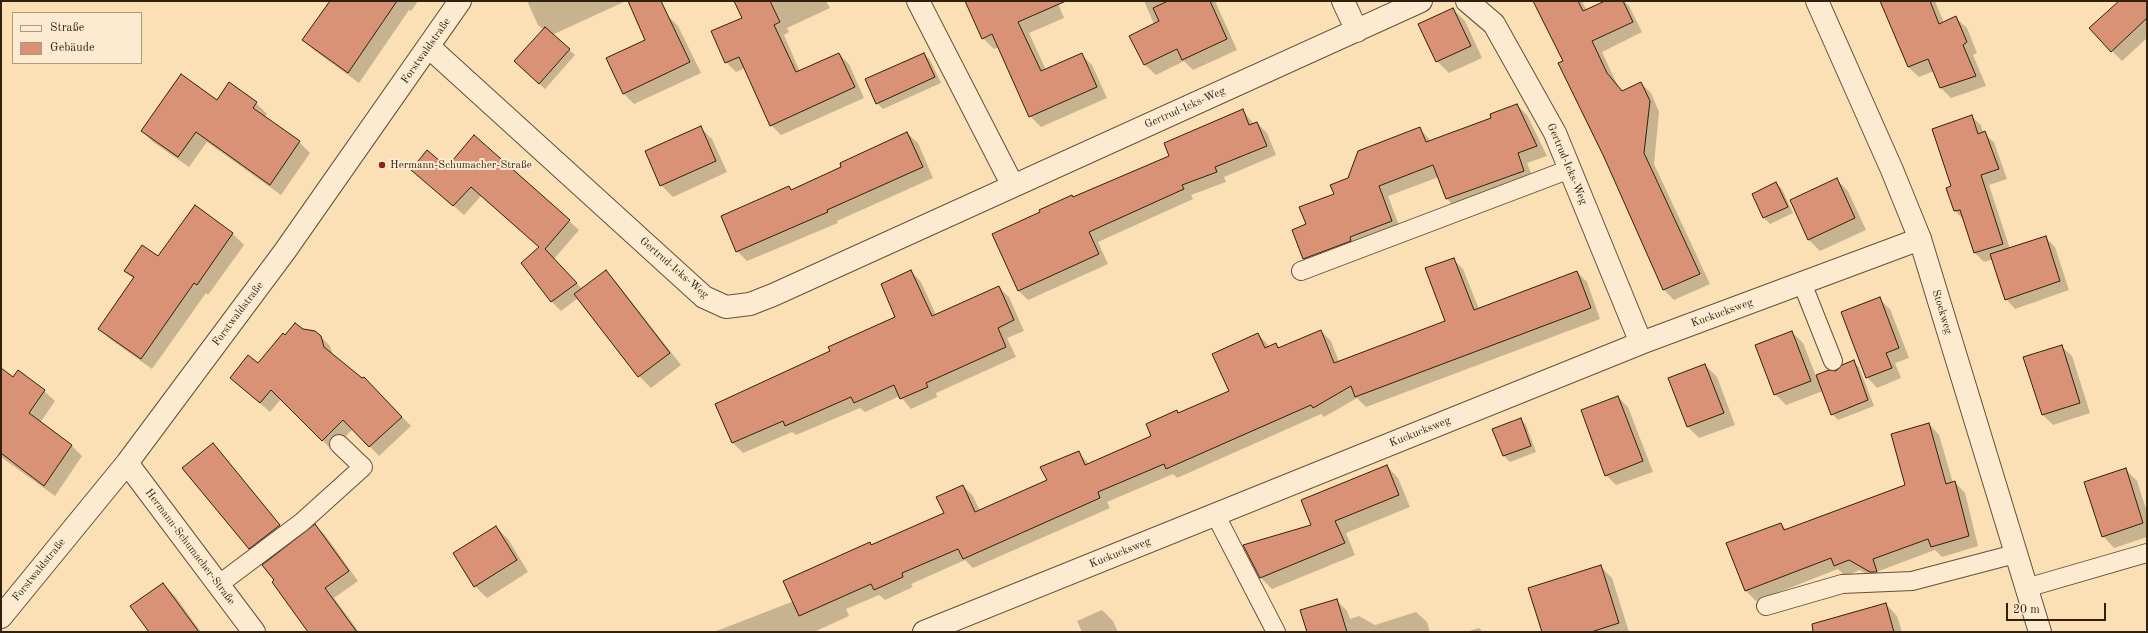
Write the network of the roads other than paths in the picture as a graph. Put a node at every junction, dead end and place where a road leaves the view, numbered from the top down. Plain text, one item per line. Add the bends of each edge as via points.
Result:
1 (460, 1) edge
2 (918, 1) edge
3 (1343, 1) edge
4 (1421, 1) edge
5 (1467, 1) edge
6 (1817, 1) edge
7 (1357, 30) junction
8 (429, 47) junction
9 (1570, 169) junction
10 (1013, 186) junction
11 (1920, 239) junction
12 (1301, 271) dead end
13 (1802, 283) junction
14 (1641, 343) junction
15 (1833, 362) dead end
16 (339, 444) dead end
17 (127, 463) junction
18 (1215, 514) junction
19 (2015, 554) junction
20 (2147, 554) edge
21 (218, 585) junction
22 (2026, 588) junction
23 (1766, 606) dead end
24 (1, 617) edge
25 (254, 632) edge
26 (924, 632) edge
27 (1276, 632) edge
28 (2040, 632) edge

1 - 8 street, Forstwaldstraße
2 - 10 street
3 - 7 street
4 - 7 street, Gertrud-Icks-Weg
5 - 9 street, Gertrud-Icks-Weg via 1494,24 1555,132
6 - 11 street, Stockweg
7 - 10 street, Gertrud-Icks-Weg
8 - 10 street, Gertrud-Icks-Weg via 704,297 726,307 750,304 773,295
8 - 17 street, Forstwaldstraße via 285,251
9 - 12 lane
9 - 14 street, Gertrud-Icks-Weg
11 - 13 street, Kuckucksweg
11 - 19 street, Stockweg
13 - 14 street, Kuckucksweg
13 - 15 lane
14 - 18 street, Kuckucksweg
16 - 21 lane via 363,467 302,522
17 - 21 street, Hermann-Schumacher-Straße
17 - 24 street, Forstwaldstraße
18 - 26 street, Kuckucksweg
18 - 27 lane
19 - 22 street, Stockweg
19 - 23 lane via 1912,581 1842,584
20 - 22 lane
21 - 25 street, Hermann-Schumacher-Straße
22 - 28 street, Stockweg

